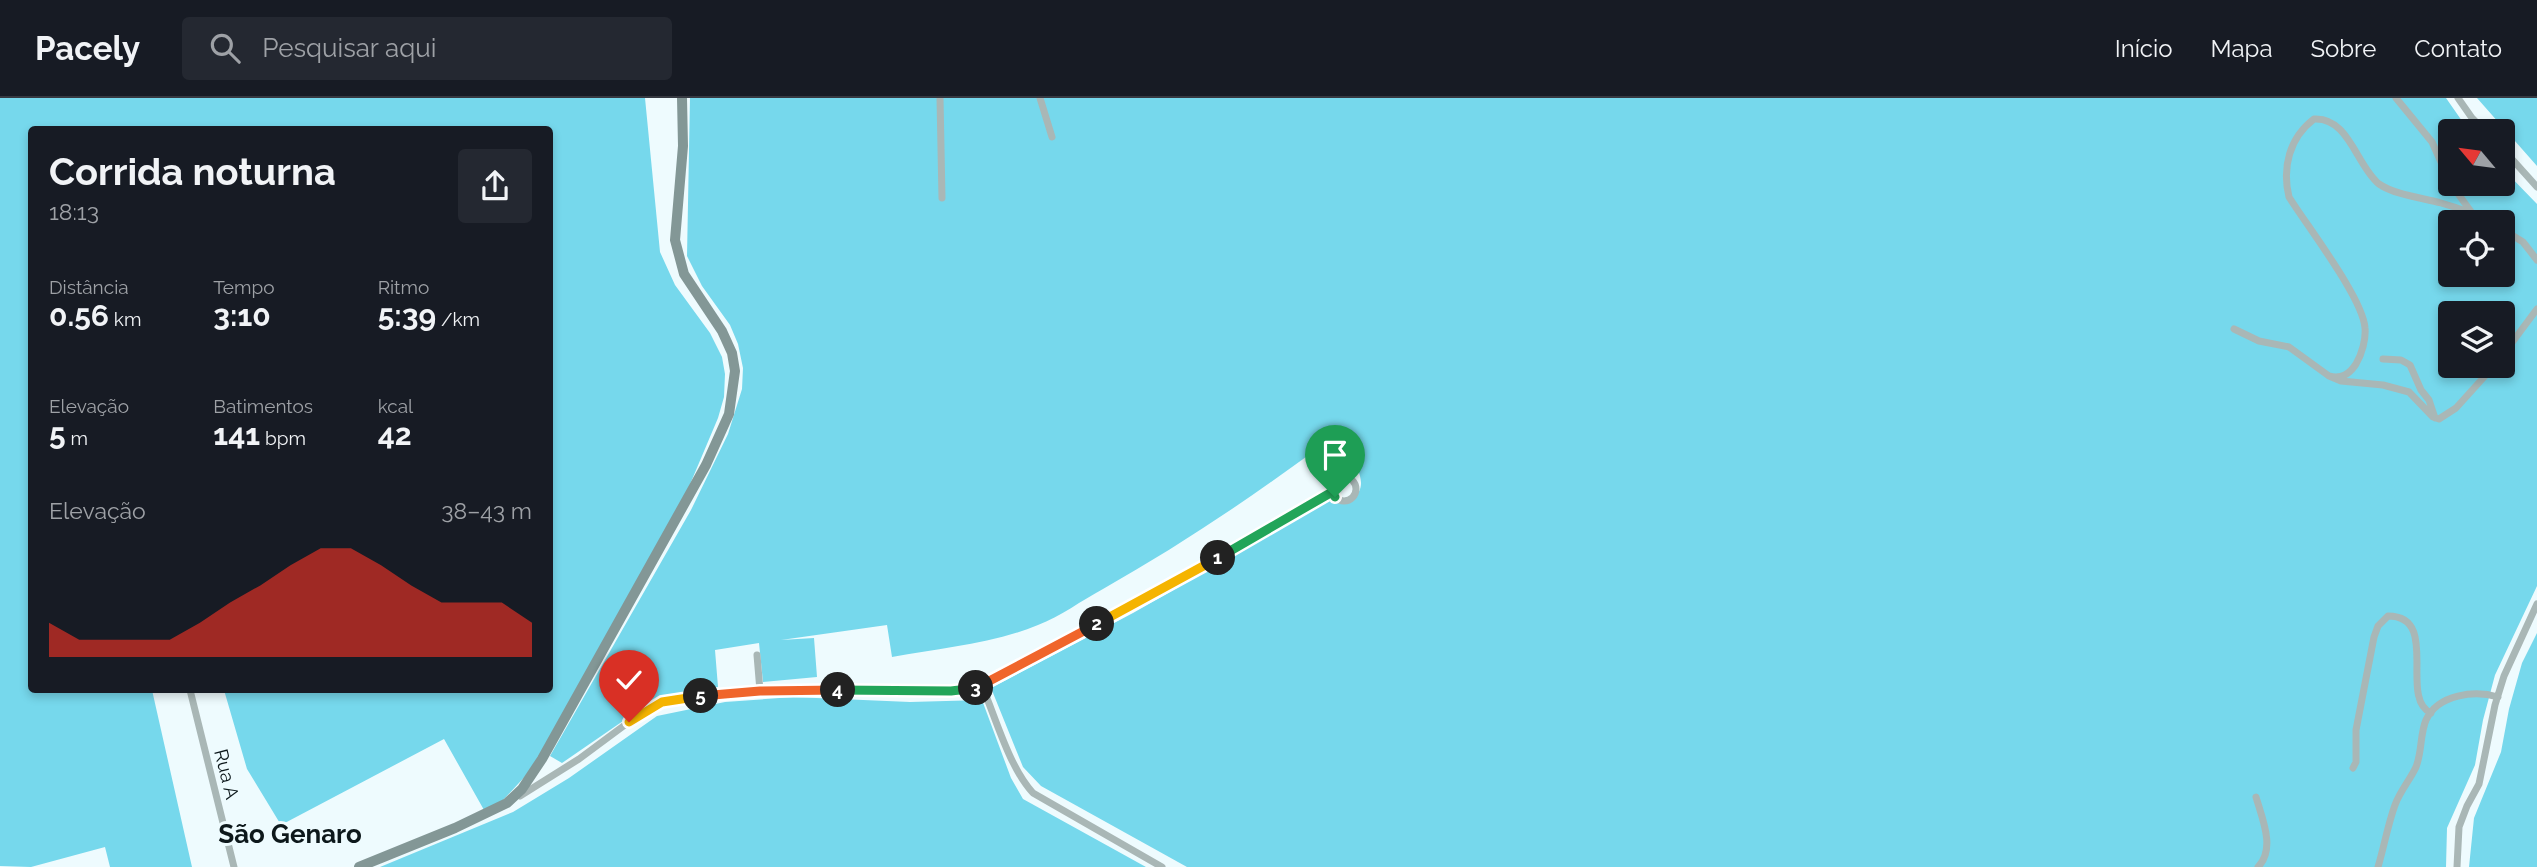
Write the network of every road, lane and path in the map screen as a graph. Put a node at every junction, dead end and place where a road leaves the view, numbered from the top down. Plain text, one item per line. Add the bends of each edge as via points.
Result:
1 (682, 98) edge
2 (940, 98) edge
3 (1040, 98) edge
4 (2396, 98) edge
5 (2458, 98) edge
6 (2473, 119) edge
7 (1052, 137) dead end
8 (2438, 155) edge
9 (2515, 162) edge
10 (2537, 187) edge
11 (942, 198) dead end
12 (2459, 210) edge
13 (2515, 237) edge
14 (2537, 260) edge
15 (2537, 309) edge
16 (2234, 329) dead end
17 (2515, 339) edge
18 (2383, 359) dead end
19 (2329, 376) junction
20 (2483, 378) edge
21 (2435, 419) junction
22 (1332, 492) dead end
23 (2537, 604) edge
24 (757, 656) dead end
25 (982, 686) junction
26 (760, 691) junction
27 (191, 693) edge
28 (2497, 697) junction
29 (2431, 713) junction
30 (2353, 768) dead end
31 (2256, 797) dead end
32 (507, 803) junction
33 (234, 867) edge
34 (359, 867) edge
35 (1161, 867) edge
36 (2258, 867) edge
37 (2378, 867) edge
38 (2457, 867) edge

1 - 32 street via 677,256 732,353 732,400 718,442 646,576 532,776
2 - 11 street
3 - 7 street
4 - 8 street
5 - 6 street
9 - 10 street
12 - 19 street via 2383,186 2331,121 2314,119 2301,130 2286,166 2288,197 2354,298 2366,329 2361,353 2350,371
13 - 14 street
15 - 17 street
16 - 19 street via 2288,347
18 - 21 street via 2410,365
19 - 21 street via 2399,388 2417,398
20 - 21 street via 2450,414
22 - 25 street
23 - 28 street
24 - 26 street
25 - 26 street via 951,691
25 - 35 street via 1020,775 1033,793
26 - 32 street via 662,702
27 - 33 street, Rua A
28 - 29 street via 2464,695
28 - 38 street via 2479,785 2459,827
29 - 30 street via 2417,700 2417,650 2409,625 2388,616 2374,637
29 - 37 street via 2417,762 2395,805
31 - 36 street via 2267,847
32 - 34 street

